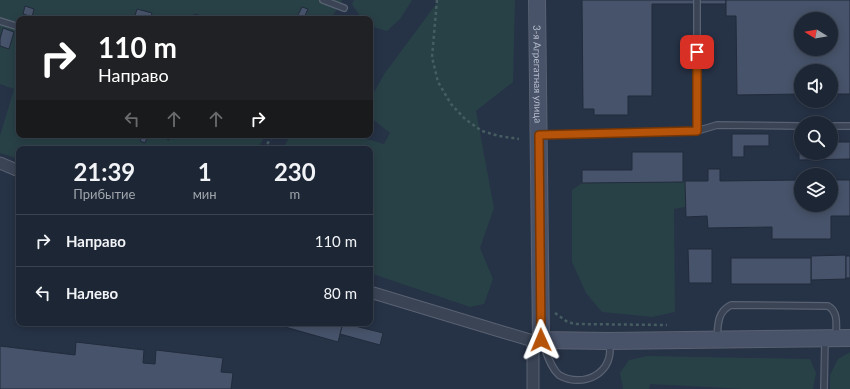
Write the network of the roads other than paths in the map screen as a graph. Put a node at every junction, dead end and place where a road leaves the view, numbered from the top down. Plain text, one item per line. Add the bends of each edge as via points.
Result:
1 (323, 0) edge
2 (537, 0) edge
3 (697, 0) edge
4 (344, 8) dead end
5 (0, 21) edge
6 (16, 26) edge
7 (794, 126) edge
8 (838, 126) edge
9 (850, 126) edge
10 (697, 131) junction
11 (539, 135) junction
12 (0, 163) edge
13 (16, 170) edge
14 (373, 293) edge
15 (837, 338) edge
16 (717, 339) junction
17 (537, 340) junction
18 (608, 341) junction
19 (533, 389) edge
20 (824, 389) edge

1 - 4 lane
2 - 11 street, 3-я Агрегатная улица
3 - 10 lane
5 - 6 lane
7 - 10 lane via 717,125
8 - 9 lane
10 - 11 lane
11 - 17 street, 3-я Агрегатная улица
12 - 13 street
14 - 17 street
15 - 16 street
15 - 16 lane via 836,314 828,306 731,305 719,316
15 - 20 lane
16 - 18 street
17 - 18 street
17 - 18 lane via 553,369 569,382 579,383 589,382 605,369 610,360 611,350
17 - 19 street

